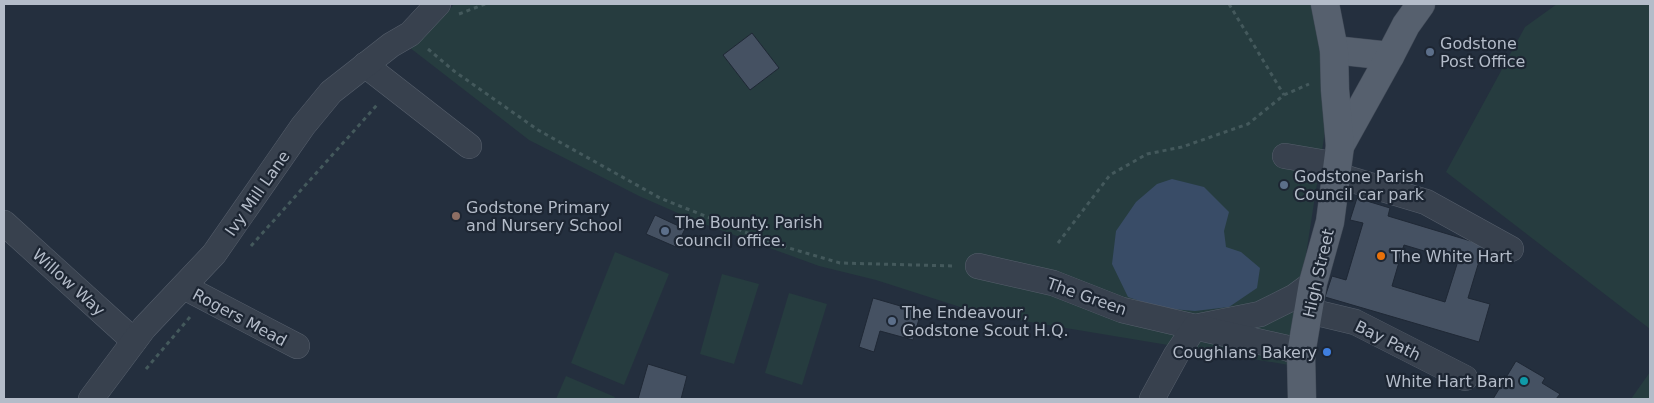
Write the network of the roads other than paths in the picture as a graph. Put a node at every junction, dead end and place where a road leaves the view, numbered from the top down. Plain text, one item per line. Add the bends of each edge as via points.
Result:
1 (438, 4) edge
2 (1325, 4) edge
3 (1421, 4) edge
4 (1334, 50) junction
5 (1390, 56) junction
6 (365, 65) junction
7 (469, 146) dead end
8 (1285, 156) dead end
9 (1338, 162) junction
10 (4, 223) edge
11 (1511, 249) dead end
12 (978, 266) road end
13 (1313, 283) junction
14 (184, 287) junction
15 (1309, 311) junction
16 (1196, 327) junction
17 (134, 341) junction
18 (297, 346) dead end
19 (1301, 354) junction
20 (1464, 378) dead end
21 (91, 399) edge
22 (1152, 399) edge
23 (1302, 399) edge

1 - 6 street, Ivy Mill Lane via 410,34
2 - 4 main road
3 - 5 main road
4 - 5 main road
4 - 9 main road
5 - 9 main road
6 - 7 street
6 - 14 street, Ivy Mill Lane via 331,92 214,254
8 - 9 street
9 - 11 street via 1426,202
9 - 13 main road, High Street via 1330,222
10 - 17 street, Willow Way
12 - 16 street, The Green via 1053,283 1122,310
13 - 15 main road, High Street
13 - 16 street, The Green via 1260,314
14 - 17 street, Ivy Mill Lane
14 - 18 street, Rogers Mead
15 - 19 main road, High Street
15 - 20 street, Bay Path via 1355,322
16 - 19 street, The Green
16 - 22 street
17 - 21 street, Ivy Mill Lane
19 - 23 main road, High Street

